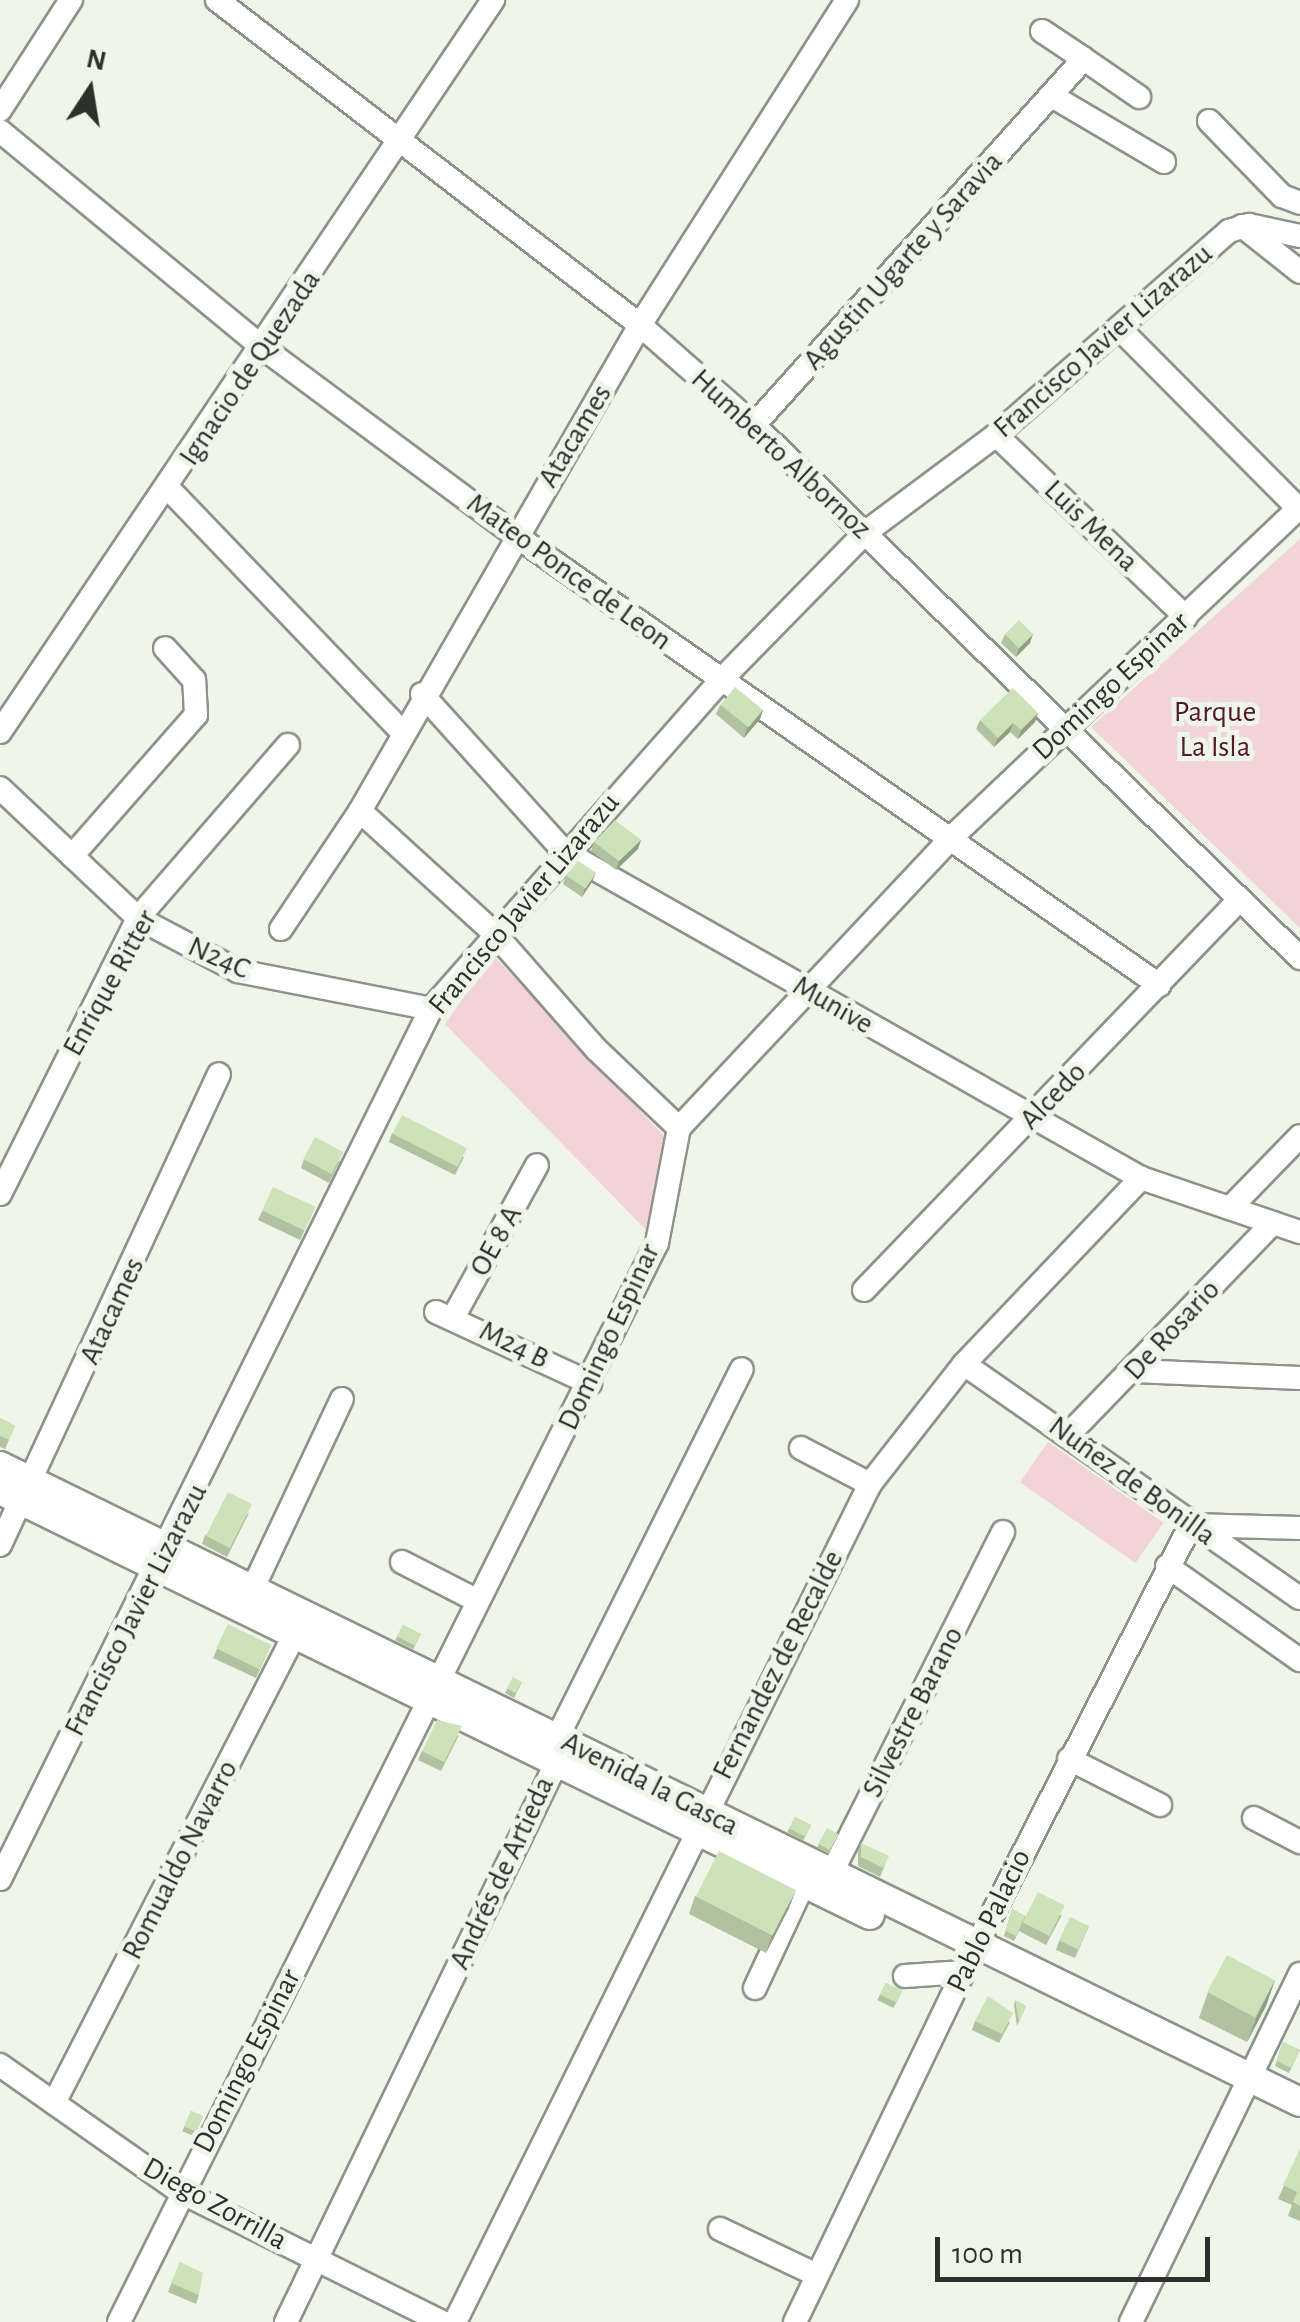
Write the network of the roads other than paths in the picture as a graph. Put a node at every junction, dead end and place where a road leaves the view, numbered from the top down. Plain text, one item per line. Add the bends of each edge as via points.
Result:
1 (71, 0) edge
2 (218, 0) edge
3 (493, 0) edge
4 (848, 0) edge
5 (1042, 31) dead end
6 (1084, 59) junction
7 (1052, 96) junction
8 (1139, 98) dead end
9 (0, 110) edge
10 (1210, 121) dead end
11 (0, 131) edge
12 (399, 143) junction
13 (1164, 162) dead end
14 (1300, 203) edge
15 (1242, 226) junction
16 (1300, 236) edge
17 (1300, 272) edge
18 (640, 325) junction
19 (1120, 328) junction
20 (263, 348) junction
21 (754, 426) junction
22 (996, 436) junction
23 (169, 488) junction
24 (1299, 508) edge
25 (866, 532) junction
26 (516, 535) junction
27 (1186, 617) junction
28 (165, 648) dead end
29 (721, 680) junction
30 (422, 694) junction
31 (1063, 730) junction
32 (401, 731) junction
33 (0, 732) edge
34 (288, 745) dead end
35 (0, 788) edge
36 (360, 811) junction
37 (950, 838) junction
38 (565, 852) junction
39 (72, 856) junction
40 (1240, 899) junction
41 (138, 918) junction
42 (281, 929) dead end
43 (496, 934) junction
44 (1300, 958) edge
45 (1159, 985) junction
46 (807, 989) junction
47 (431, 1008) junction
48 (219, 1074) dead end
49 (1030, 1121) junction
50 (679, 1128) junction
51 (1300, 1136) edge
52 (537, 1165) dead end
53 (1141, 1178) junction
54 (0, 1194) edge
55 (1230, 1208) junction
56 (1272, 1222) junction
57 (1300, 1232) edge
58 (864, 1290) dead end
59 (445, 1314) joint
60 (964, 1364) junction
61 (742, 1369) dead end
62 (1134, 1371) junction
63 (1300, 1378) edge
64 (590, 1383) junction
65 (342, 1399) dead end
66 (1068, 1435) junction
67 (801, 1448) dead end
68 (0, 1466) edge
69 (870, 1484) junction
70 (18, 1490) edge
71 (1191, 1525) junction
72 (1300, 1528) edge
73 (1003, 1532) dead end
74 (0, 1546) edge
75 (163, 1558) junction
76 (402, 1562) dead end
77 (1167, 1566) junction
78 (252, 1590) junction
79 (1300, 1598) edge
80 (478, 1601) junction
81 (300, 1627) junction
82 (1300, 1660) edge
83 (433, 1690) junction
84 (558, 1749) junction
85 (1070, 1759) junction
86 (1160, 1805) dead end
87 (1254, 1818) dead end
88 (700, 1820) junction
89 (1300, 1842) edge
90 (0, 1880) edge
91 (819, 1883) junction
92 (969, 1960) junction
93 (1300, 1974) edge
94 (906, 1976) dead end
95 (755, 1988) dead end
96 (0, 2065) edge
97 (1244, 2084) junction
98 (1300, 2102) edge
99 (54, 2104) junction
100 (1300, 2122) edge
101 (181, 2192) junction
102 (720, 2229) dead end
103 (316, 2259) junction
104 (817, 2275) junction
105 (119, 2322) edge
106 (286, 2322) edge
107 (442, 2322) edge
108 (454, 2322) edge
109 (795, 2322) edge
110 (1131, 2322) edge

1 - 9 street
2 - 12 street, Humberto Albornoz
3 - 12 street, Ignacio de Quezada
4 - 18 street, Atacames
5 - 6 street
6 - 7 street, Agustin Ugarte y Saravia
6 - 8 street
7 - 13 street
7 - 21 street, Agustin Ugarte y Saravia
10 - 14 street via 1282,196
11 - 20 street, Mateo Ponce de Leon
12 - 18 street, Humberto Albornoz
12 - 20 street, Ignacio de Quezada
15 - 16 street
15 - 17 street
15 - 19 street, Francisco Javier Lizarazu
18 - 21 street, Humberto Albornoz
18 - 26 street, Atacames
19 - 22 street, Francisco Javier Lizarazu
19 - 24 street
20 - 23 street, Ignacio de Quezada
20 - 26 street, Mateo Ponce de Leon
21 - 25 street, Humberto Albornoz
22 - 25 street, Francisco Javier Lizarazu
22 - 27 street, Luis Mena
23 - 32 street
23 - 33 street, Ignacio de Quezada
24 - 27 street, Domingo Espinar
25 - 29 street, Francisco Javier Lizarazu
25 - 31 street, Humberto Albornoz
26 - 29 street, Mateo Ponce de Leon
26 - 30 street, Atacames
27 - 31 street, Domingo Espinar
28 - 39 street via 194,680 196,715
29 - 37 street, Mateo Ponce de Leon
29 - 38 street, Francisco Javier Lizarazu
30 - 32 street, Atacames
30 - 38 street, Munive
31 - 37 street, Domingo Espinar
31 - 40 street, Humberto Albornoz
32 - 36 street, Atacames
34 - 41 street, Enrique Ritter
35 - 39 street, N24C
36 - 42 street, Atacames
36 - 43 street
37 - 45 street, Mateo Ponce de Leon
37 - 46 street, Domingo Espinar
38 - 43 street, Francisco Javier Lizarazu
38 - 46 street, Munive
39 - 41 street, N24C
40 - 44 street, Humberto Albornoz
40 - 45 street, Alcedo
41 - 47 street, N24C via 238,970
41 - 54 street, Enrique Ritter
43 - 47 street, Francisco Javier Lizarazu
43 - 50 street via 596,1049
45 - 49 street, Alcedo
46 - 49 street, Munive
46 - 50 street, Domingo Espinar
47 - 75 street, Francisco Javier Lizarazu
48 - 70 street, Atacames
49 - 53 street, Munive
49 - 58 street, Alcedo
50 - 64 street, Domingo Espinar via 657,1243
51 - 55 street
52 - 59 street, OE 8 A
53 - 55 street, Munive
53 - 60 street, Fernandez de Recalde
55 - 56 street, Munive
56 - 57 street, Munive
56 - 62 street, De Rosario
59 - 64 street, M24 B
60 - 66 street, Nuñez de Bonilla
60 - 69 street, Fernandez de Recalde
61 - 84 street, Andrés de Artieda
62 - 63 street
62 - 66 street, De Rosario
64 - 80 street, Domingo Espinar
65 - 78 street
66 - 71 street, Nuñez de Bonilla
67 - 69 street
68 - 70 main road, Avenida la Gasca
69 - 88 street, Fernandez de Recalde
70 - 74 street, Atacames
70 - 75 main road, Avenida la Gasca
71 - 72 street
71 - 77 street, Pablo Palacio
71 - 79 street, Nuñez de Bonilla
73 - 91 street, Silvestre Barano
75 - 78 main road, Avenida la Gasca
75 - 81 main road, Avenida la Gasca
75 - 90 street, Francisco Javier Lizarazu
76 - 80 street
77 - 82 street
77 - 85 street, Pablo Palacio
78 - 81 main road, Avenida la Gasca
80 - 83 street, Domingo Espinar
81 - 83 main road, Avenida la Gasca
81 - 99 street, Romualdo Navarro
83 - 84 main road, Avenida la Gasca
83 - 101 street, Domingo Espinar
84 - 88 main road, Avenida la Gasca
84 - 103 street, Andrés de Artieda
85 - 86 street
85 - 92 street, Pablo Palacio
87 - 89 street
88 - 91 main road, Avenida la Gasca
88 - 108 street, Fernandez de Recalde
91 - 92 main road, Avenida la Gasca
91 - 95 street, Silvestre Barano
92 - 94 street
92 - 97 main road, Avenida la Gasca
92 - 104 street, Pablo Palacio
93 - 97 street
96 - 99 street, Diego Zorrilla
97 - 98 main road, Avenida la Gasca
97 - 100 main road, Avenida la Gasca
97 - 110 street
99 - 101 street, Diego Zorrilla
101 - 103 street, Diego Zorrilla
101 - 105 street, Domingo Espinar
102 - 104 street
103 - 106 street, Andrés de Artieda
103 - 107 street, Diego Zorrilla
104 - 109 street, Pablo Palacio

